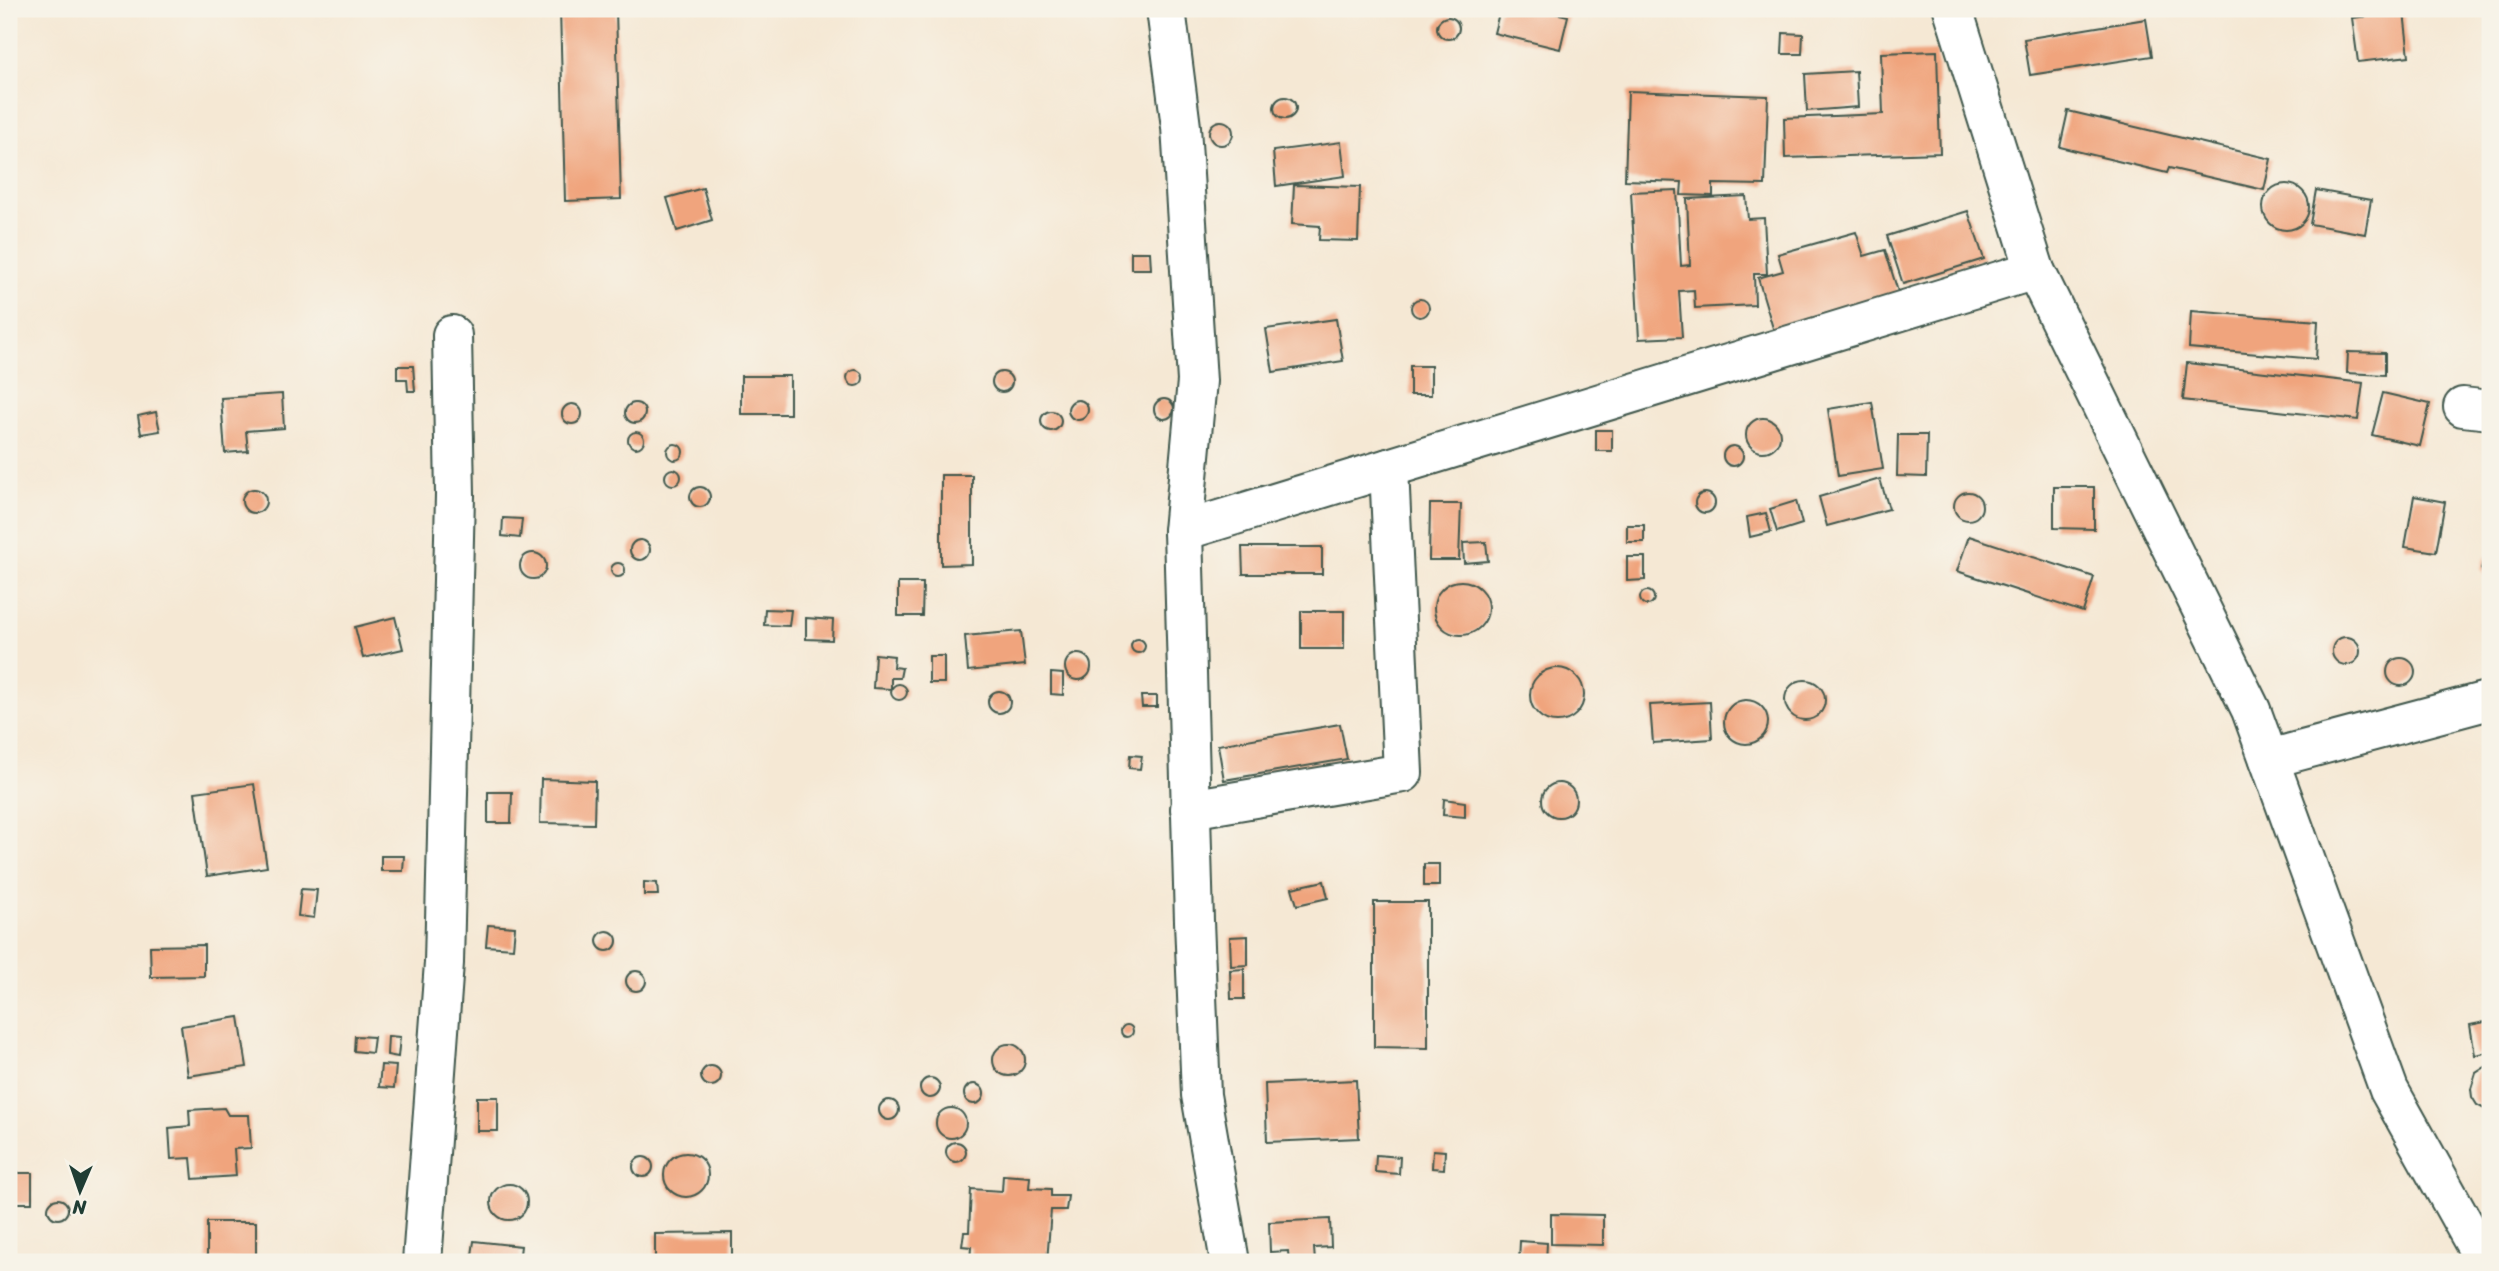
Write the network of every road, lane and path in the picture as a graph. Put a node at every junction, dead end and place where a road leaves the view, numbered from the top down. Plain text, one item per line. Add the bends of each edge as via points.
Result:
1 (1166, 9) edge
2 (1954, 9) edge
3 (2035, 270) junction
4 (452, 335) dead end
5 (1389, 468) junction
6 (1183, 531) junction
7 (2490, 700) edge
8 (2269, 759) junction
9 (1190, 809) junction
10 (422, 1262) edge
11 (1230, 1262) edge
12 (2485, 1262) edge

1 - 6 street via 1181,127 1197,381
2 - 3 street
3 - 5 street
3 - 8 street via 2251,710
4 - 10 street via 454,509 444,963
5 - 6 street
5 - 9 street via 1403,773
6 - 9 street
7 - 8 street
8 - 12 street via 2389,1090
9 - 11 street via 1201,1095

